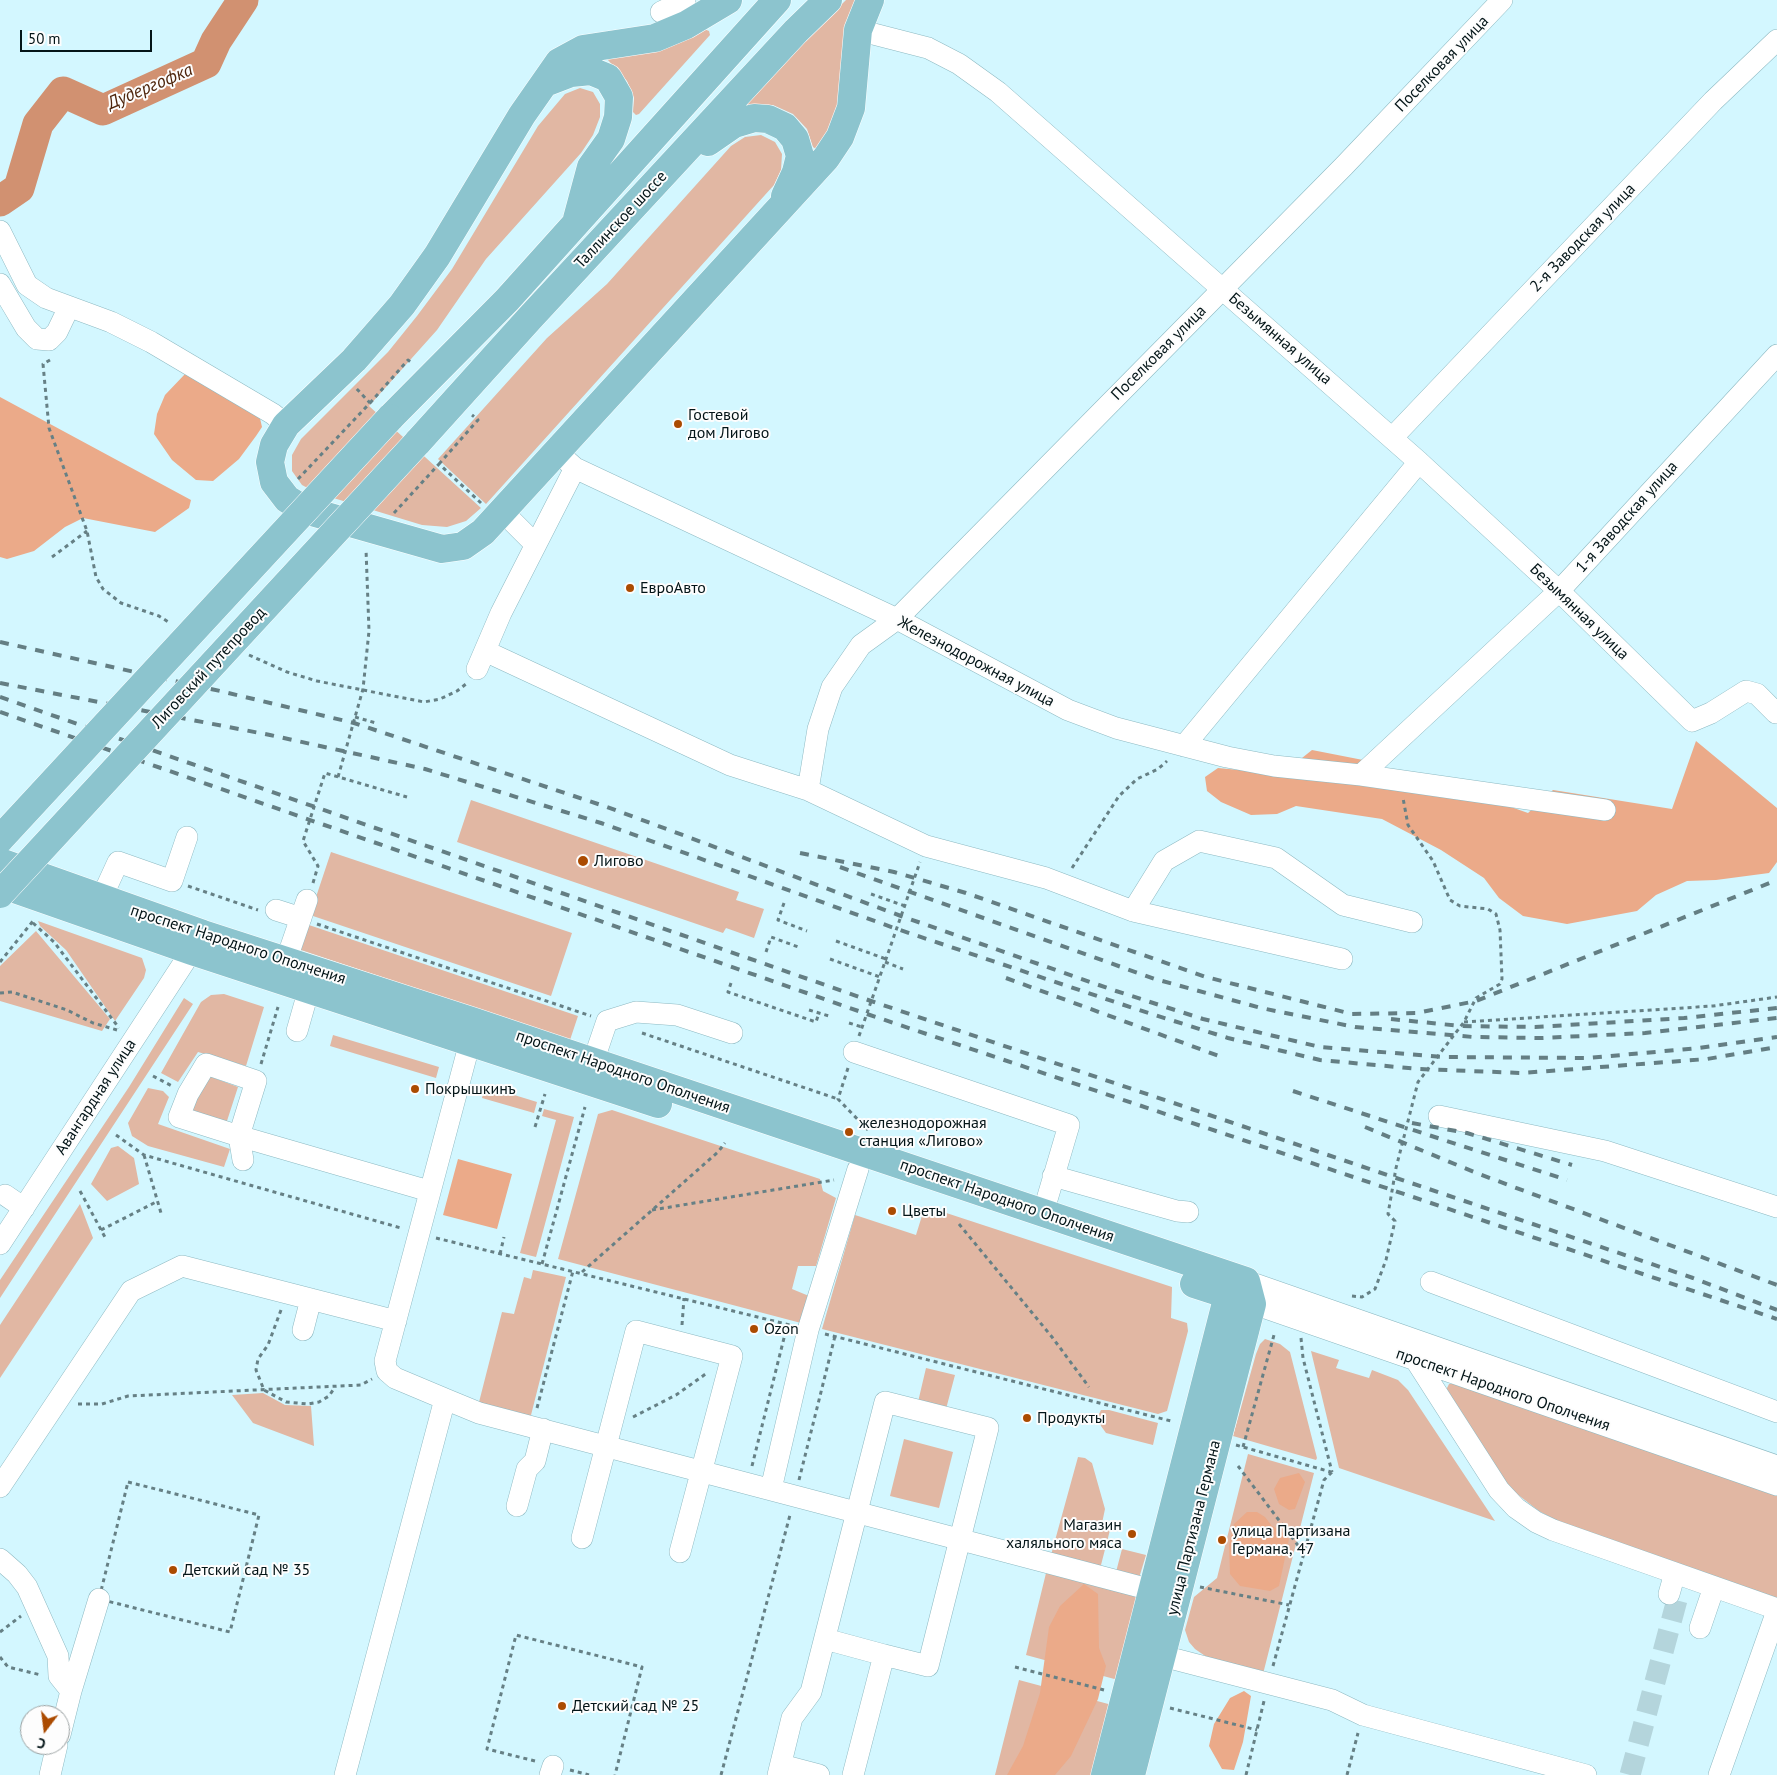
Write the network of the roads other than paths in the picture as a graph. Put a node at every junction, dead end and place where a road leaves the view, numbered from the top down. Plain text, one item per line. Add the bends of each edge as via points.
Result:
1 (684, 0) edge
2 (728, 0) edge
3 (777, 0) edge
4 (828, 0) edge
5 (870, 0) edge
6 (1502, 0) edge
7 (661, 12) dead end
8 (858, 30) junction
9 (1777, 40) edge
10 (543, 84) junction
11 (663, 176) junction
12 (778, 210) junction
13 (575, 225) junction
14 (1, 234) edge
15 (0, 284) edge
16 (1223, 289) junction
17 (69, 307) junction
18 (1777, 355) edge
19 (286, 424) junction
20 (1392, 438) junction
21 (417, 443) joint
22 (566, 460) junction
23 (1419, 462) junction
24 (496, 510) junction
25 (535, 544) junction
26 (1559, 591) junction
27 (897, 619) junction
28 (1776, 712) dead end
29 (1184, 746) junction
30 (1361, 775) junction
31 (808, 790) junction
32 (1605, 810) dead end
33 (187, 837) dead end
34 (0, 839) edge
35 (0, 862) edge
36 (0, 884) edge
37 (0, 894) edge
38 (101, 899) junction
39 (276, 910) road end
40 (1133, 911) junction
41 (1412, 922) dead end
42 (197, 942) junction
43 (1342, 960) dead end
44 (286, 962) junction
45 (309, 989) junction
46 (297, 1031) dead end
47 (732, 1033) dead end
48 (470, 1042) junction
49 (854, 1052) road end
50 (593, 1062) junction
51 (1439, 1116) dead end
52 (239, 1136) junction
53 (243, 1160) dead end
54 (858, 1169) junction
55 (1053, 1176) junction
56 (429, 1191) junction
57 (5, 1194) dead end
58 (1777, 1207) edge
59 (24, 1208) junction
60 (1188, 1212) dead end
61 (1043, 1213) junction
62 (0, 1244) edge
63 (1431, 1282) dead end
64 (1242, 1293) junction
65 (311, 1299) junction
66 (396, 1321) junction
67 (303, 1330) dead end
68 (1415, 1359) junction
69 (445, 1399) junction
70 (1777, 1412) edge
71 (538, 1428) junction
72 (606, 1446) junction
73 (1777, 1466) edge
74 (701, 1471) junction
75 (1777, 1485) edge
76 (0, 1487) edge
77 (771, 1490) junction
78 (516, 1506) dead end
79 (858, 1512) junction
80 (582, 1538) dead end
81 (960, 1539) junction
82 (680, 1552) dead end
83 (0, 1559) edge
84 (1714, 1586) junction
85 (1175, 1591) junction
86 (99, 1600) road end
87 (1777, 1610) edge
88 (1700, 1628) dead end
89 (825, 1639) junction
90 (1149, 1653) junction
91 (884, 1655) junction
92 (65, 1684) junction
93 (1137, 1699) junction
94 (63, 1705) edge
95 (55, 1755) edge
96 (780, 1770) edge
97 (50, 1775) edge
98 (345, 1775) edge
99 (819, 1775) edge
100 (853, 1775) edge
101 (1105, 1775) edge
102 (1131, 1775) edge
103 (1586, 1775) edge
104 (1719, 1775) edge

1 - 7 street
2 - 10 main road via 686,26 655,38 583,49 559,62
3 - 13 main road, Таллинское шоссе
4 - 11 main road, Таллинское шоссе
5 - 8 main road
6 - 16 street, Поселковая улица
8 - 12 main road via 852,108 840,137 807,182
8 - 16 street, Безымянная улица via 928,48 959,64 998,92
9 - 20 street, 2-я Заводская улица via 1713,101
10 - 13 main road via 571,73 591,71 608,78 619,97 618,117 611,139 591,167
10 - 19 main road via 437,256 402,305 354,360
11 - 12 main road via 734,124 754,118 768,119 785,126 795,139 800,156
11 - 21 main road, Таллинское шоссе
12 - 22 main road
13 - 34 main road, Таллинское шоссе, bridge via 507,300 380,410
14 - 17 street via 28,286
15 - 17 street via 26,328 37,339 49,340 57,332
16 - 20 street, Безымянная улица
16 - 27 street, Поселковая улица
17 - 19 street via 111,322 151,342
18 - 26 street, 1-я Заводская улица
19 - 24 main road via 274,445 270,462 274,482 287,499 305,510 380,524 442,549 463,546 483,532
20 - 23 street, Безымянная улица
21 - 37 main road, Лиговский путепровод, bridge
22 - 24 main road
22 - 25 street
22 - 27 street, Железнодорожная улица
23 - 26 street, Безымянная улица
23 - 29 street
24 - 25 street
25 - 31 street via 481,660 730,765
26 - 28 street, Безымянная улица via 1692,721 1746,691 1757,694
26 - 30 street, 1-я Заводская улица
27 - 29 street, Железнодорожная улица via 1068,710 1116,728
27 - 31 street, Поселковая улица via 861,645 832,687 818,729
29 - 30 street, Железнодорожная улица via 1274,766
30 - 32 street, Железнодорожная улица
31 - 40 street via 926,846 1046,878
33 - 38 street via 172,881 118,862
35 - 38 main road, проспект Народного Ополчения
36 - 42 main road, проспект Народного Ополчения
38 - 42 main road, проспект Народного Ополчения
39 - 44 street via 304,909
40 - 41 street via 1164,861 1199,841 1276,858 1343,905
40 - 43 street
42 - 44 main road, проспект Народного Ополчения
42 - 45 main road, проспект Народного Ополчения
42 - 59 street, Авангардная улица
44 - 50 main road, проспект Народного Ополчения
45 - 46 street
45 - 48 main road, проспект Народного Ополчения
47 - 50 street via 677,1015 636,1012 606,1021
48 - 54 main road, проспект Народного Ополчения
48 - 56 street
49 - 55 street via 1069,1125
50 - 61 main road, проспект Народного Ополчения
51 - 58 street via 1606,1151
52 - 52 street via 179,1117 206,1064 256,1081
52 - 53 street
52 - 56 street
54 - 64 main road, проспект Народного Ополчения
54 - 77 street via 808,1330
55 - 60 street
55 - 61 street
56 - 66 street
57 - 59 street
59 - 62 street, Авангардная улица
61 - 64 main road, проспект Народного Ополчения
63 - 70 street
64 - 68 street, проспект Народного Ополчения
64 - 73 street, проспект Народного Ополчения
64 - 85 main road, улица Партизана Германа
65 - 66 street
65 - 67 street
65 - 76 street via 183,1266 131,1291
66 - 69 street via 385,1361 387,1371 395,1378
68 - 75 street, проспект Народного Ополчения
68 - 84 street via 1499,1490 1516,1508 1552,1530 1677,1585
69 - 71 street via 479,1413
69 - 98 street
71 - 72 street
71 - 78 street via 534,1460 526,1469
72 - 74 street
72 - 74 street via 636,1331 732,1356
72 - 80 street
74 - 77 street
74 - 82 street
77 - 79 street
79 - 81 street
79 - 81 street via 885,1402 988,1428
79 - 89 street
81 - 85 street
81 - 91 street via 928,1666
83 - 92 street via 18,1574 27,1587 58,1656
84 - 87 street
84 - 88 street
85 - 90 main road, улица Партизана Германа
86 - 92 street
87 - 104 street
89 - 91 street
89 - 96 street via 811,1692 792,1718
90 - 93 main road, улица Партизана Германа
90 - 103 street via 1332,1700 1363,1715
91 - 100 street
92 - 94 street
93 - 101 main road, улица Партизана Германа
93 - 102 main road, улица Партизана Германа
95 - 97 street
96 - 99 street

